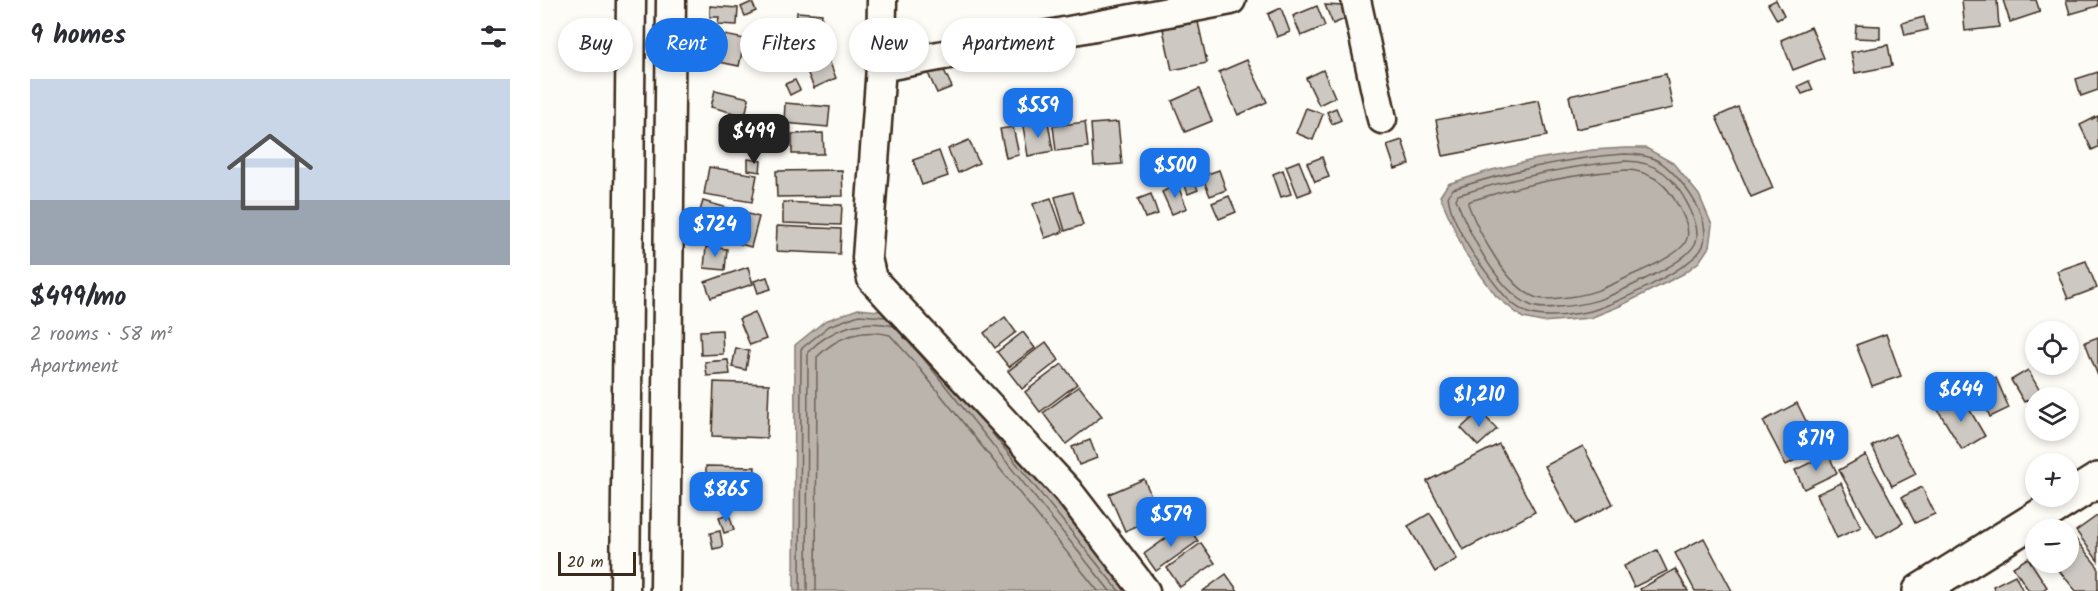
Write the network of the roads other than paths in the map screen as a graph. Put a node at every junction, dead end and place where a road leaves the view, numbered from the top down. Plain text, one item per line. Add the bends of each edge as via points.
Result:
1 (631, 0) edge
2 (671, 0) edge
3 (882, 0) edge
4 (1231, 0) edge
5 (1356, 0) edge
6 (882, 18) edge
7 (929, 57) edge
8 (881, 72) edge
9 (1382, 119) dead end
10 (2098, 480) edge
11 (625, 591) edge
12 (665, 591) edge
13 (1145, 591) edge
14 (1920, 591) edge

1 - 11 street
2 - 12 street
3 - 6 street
4 - 7 street
5 - 9 street
8 - 13 street via 867,258 872,279 1068,491
10 - 14 main road

